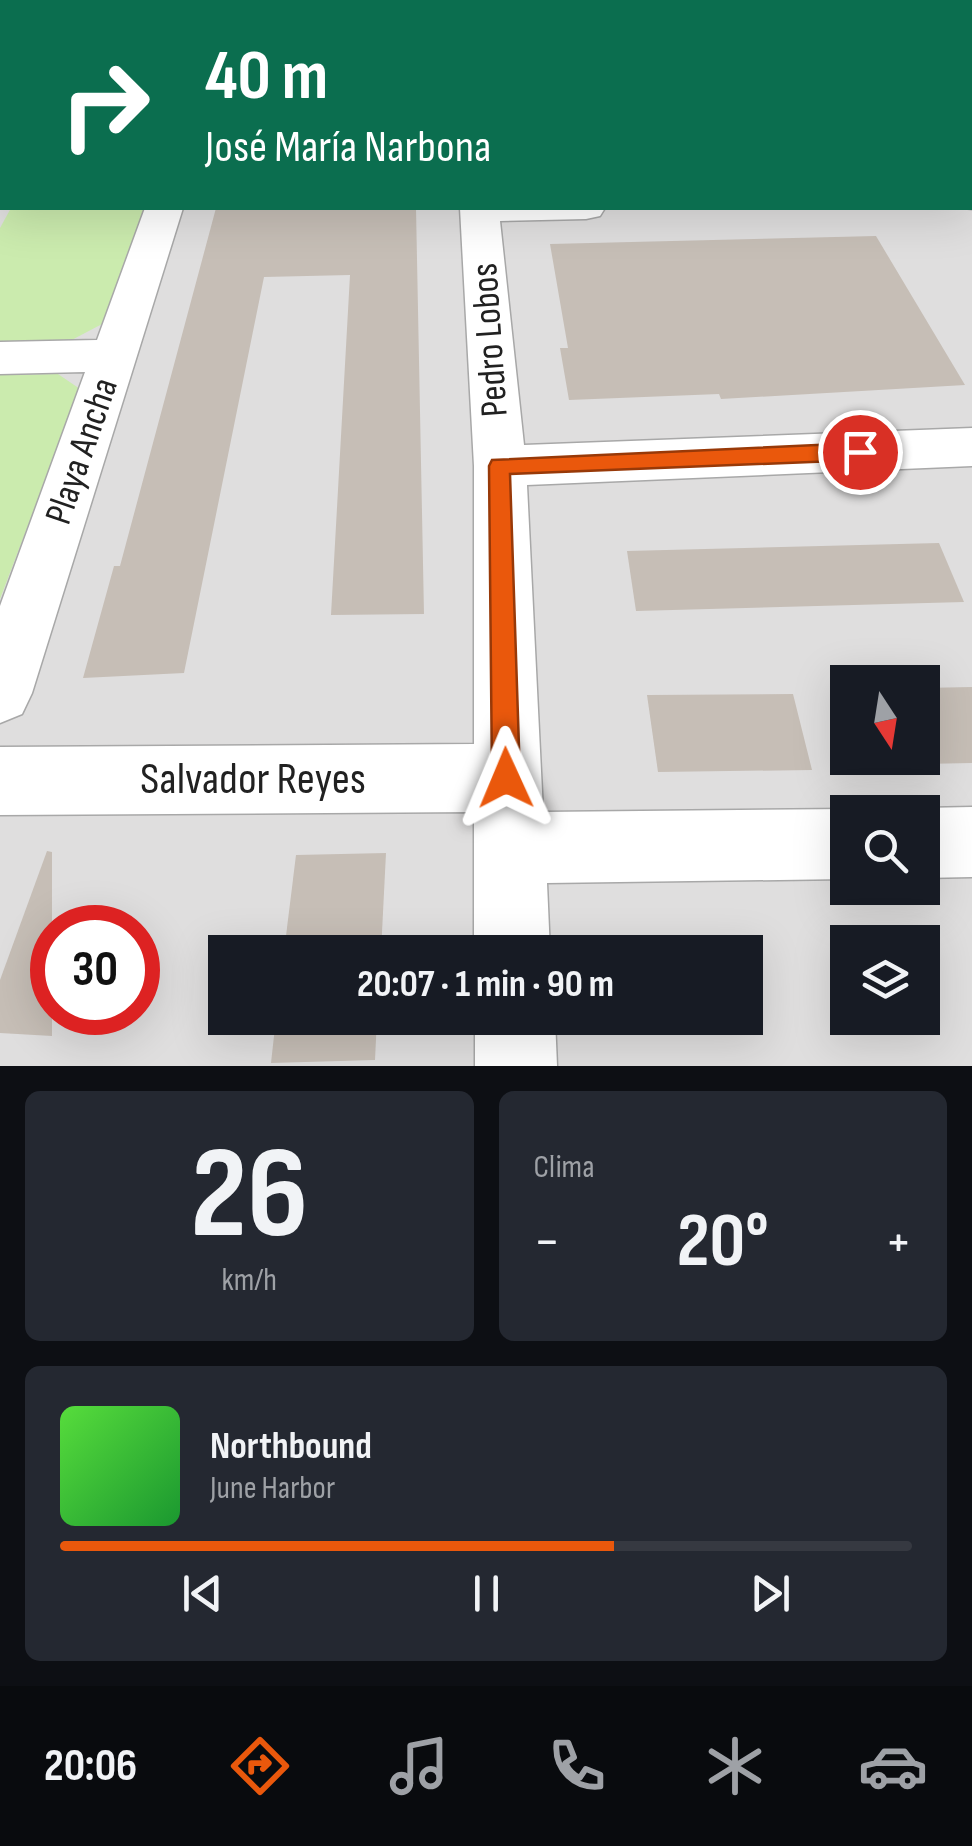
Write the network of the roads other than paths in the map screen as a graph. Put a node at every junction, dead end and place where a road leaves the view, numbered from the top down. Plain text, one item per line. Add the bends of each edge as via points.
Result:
1 (163, 210) edge
2 (479, 210) edge
3 (114, 354) junction
4 (0, 358) edge
5 (972, 447) edge
6 (500, 466) junction
7 (0, 694) edge
8 (506, 778) junction
9 (0, 781) edge
10 (972, 842) edge
11 (940, 843) edge
12 (830, 844) edge
13 (508, 848) junction
14 (511, 935) edge
15 (515, 1035) edge
16 (516, 1066) edge

1 - 3 street, Playa Ancha
2 - 6 street, Pedro Lobos
3 - 4 street
3 - 7 street, Playa Ancha
5 - 6 street
6 - 8 street, Pedro Lobos
8 - 9 street, Salvador Reyes
8 - 13 street, Pedro Lobos
10 - 11 street
12 - 13 street
13 - 14 street, Pedro Lobos
15 - 16 street

